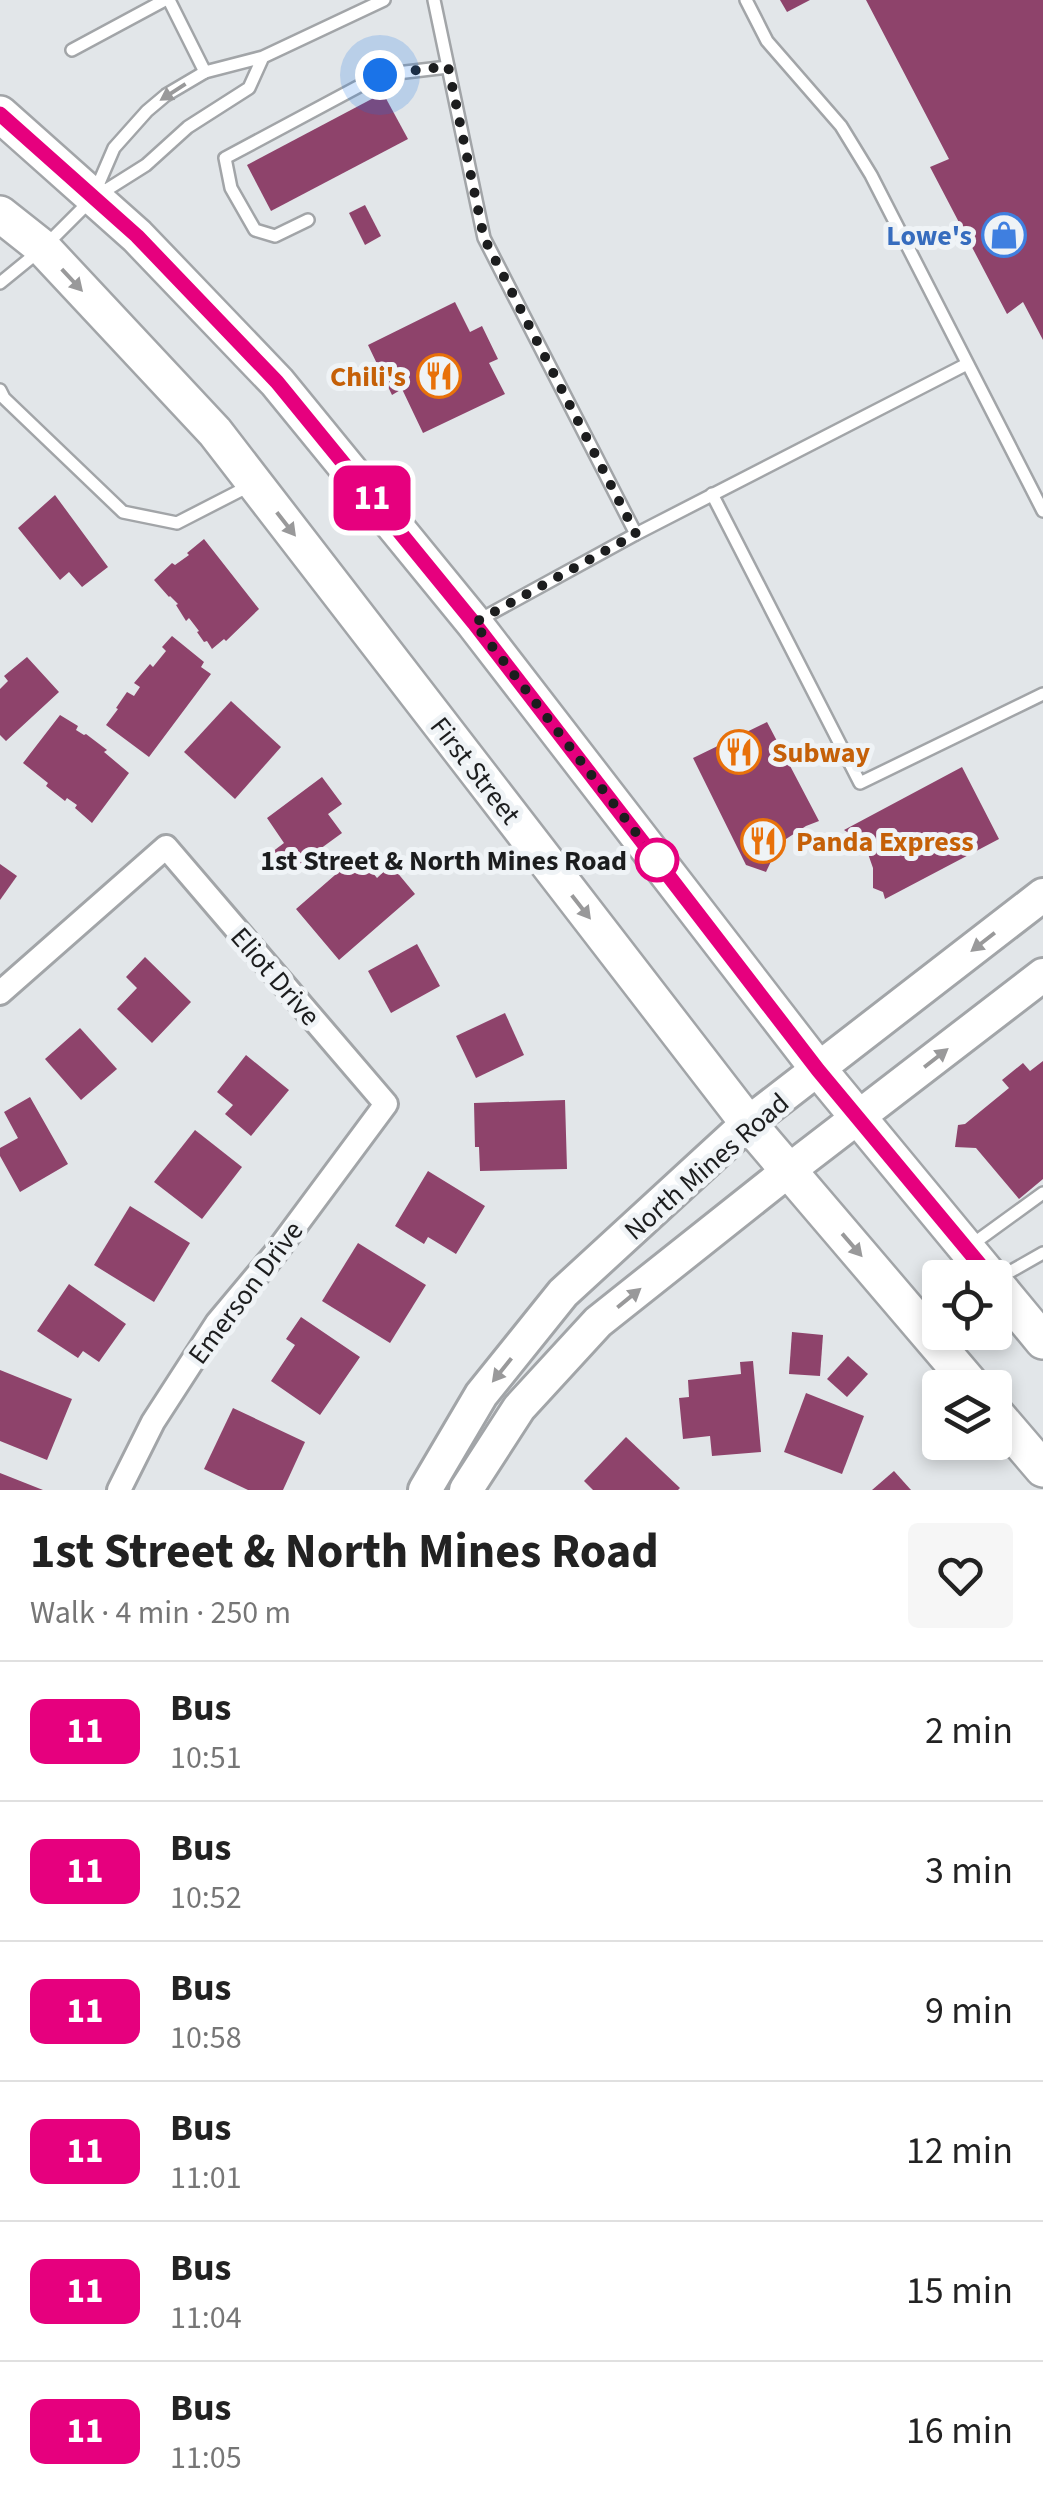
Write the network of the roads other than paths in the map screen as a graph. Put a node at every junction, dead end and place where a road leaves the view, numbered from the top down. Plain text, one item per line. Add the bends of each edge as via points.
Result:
1 (167, 0) edge
2 (384, 0) edge
3 (434, 0) edge
4 (746, 0) edge
5 (72, 50) dead end
6 (263, 57) junction
7 (448, 66) junction
8 (205, 72) junction
9 (0, 114) edge
10 (92, 198) junction
11 (0, 214) edge
12 (308, 220) dead end
13 (43, 248) junction
14 (0, 283) edge
15 (966, 364) junction
16 (0, 390) edge
17 (255, 483) junction
18 (712, 494) junction
19 (1043, 511) edge
20 (636, 534) junction
21 (474, 623) junction
22 (1043, 694) edge
23 (1043, 896) edge
24 (1043, 975) edge
25 (0, 993) edge
26 (818, 1070) junction
27 (386, 1104) joint
28 (859, 1118) junction
29 (748, 1123) junction
30 (788, 1171) junction
31 (1043, 1192) edge
32 (966, 1248) junction
33 (1043, 1253) edge
34 (976, 1260) edge
35 (1012, 1270) edge
36 (1012, 1302) edge
37 (1043, 1341) edge
38 (959, 1370) edge
39 (1012, 1432) edge
40 (1043, 1468) edge
41 (119, 1490) edge
42 (425, 1490) edge
43 (466, 1490) edge

1 - 5 lane
1 - 8 lane
2 - 6 lane
3 - 7 lane
4 - 15 lane via 767,41 841,126
6 - 8 lane
6 - 10 lane via 249,88
7 - 12 lane via 380,75 225,158 231,188 256,230 275,236
7 - 20 lane via 484,238
8 -> 10 lane via 147,111 114,148
9 - 10 main road
10 - 13 lane
10 - 21 main road via 277,382
11 - 13 main road, First Street
13 - 14 lane
13 -> 17 main road, First Street
15 - 18 lane
15 - 19 lane
16 - 17 lane via 123,512 176,523
17 -> 29 main road, First Street
18 - 20 lane
18 - 22 lane via 860,784
20 - 21 lane
21 - 26 main road
23 -> 26 main road, North Mines Road
28 -> 24 main road, North Mines Road
25 - 27 street, Eliot Drive via 166,848
26 - 28 main road
26 - 29 main road, North Mines Road
27 - 41 street, Emerson Drive via 217,1323 153,1422
28 - 30 main road, North Mines Road
28 - 32 main road
29 - 30 main road, First Street
29 -> 42 main road, North Mines Road via 563,1293 481,1395
30 -> 38 main road, First Street
43 -> 30 main road, North Mines Road via 519,1408 598,1322
31 - 32 lane
32 - 34 main road
33 - 35 lane
36 - 37 main road
39 - 40 main road

